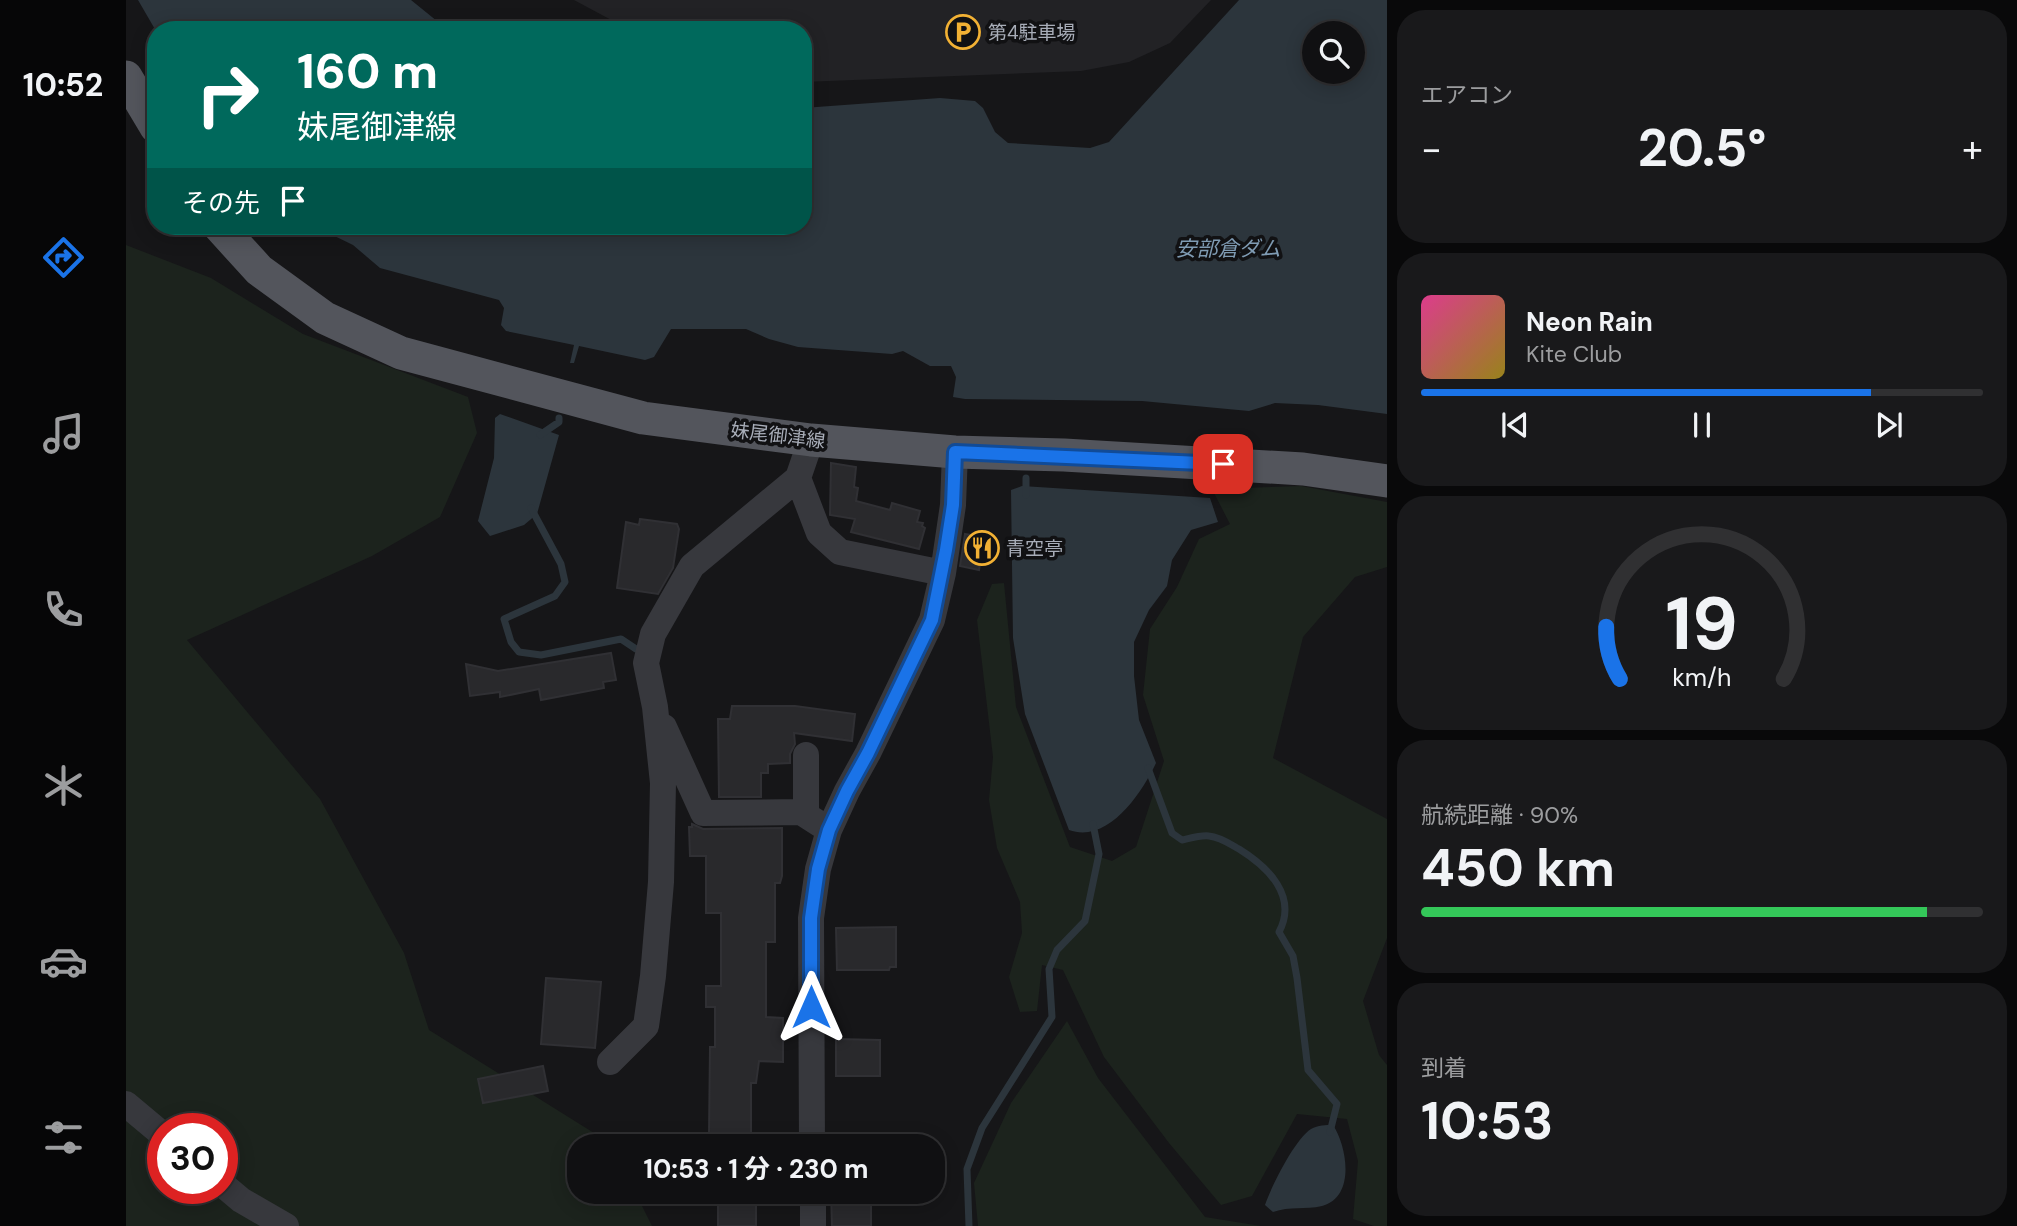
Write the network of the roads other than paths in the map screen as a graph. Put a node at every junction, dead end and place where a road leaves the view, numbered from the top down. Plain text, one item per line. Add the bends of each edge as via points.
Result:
1 (126, 77) edge
2 (147, 112) edge
3 (227, 235) edge
4 (811, 440) junction
5 (955, 452) junction
6 (798, 478) junction
7 (1387, 481) edge
8 (943, 573) junction
9 (655, 708) junction
10 (806, 755) dead end
11 (806, 815) junction
12 (829, 830) junction
13 (610, 1062) dead end
14 (126, 1104) edge
15 (147, 1122) edge
16 (812, 1134) edge
17 (238, 1197) edge
18 (813, 1204) edge
19 (286, 1226) edge
20 (813, 1226) edge

1 - 2 main road
3 - 4 main road, 妹尾御津線 via 259,270 325,318 401,353 643,418
4 - 5 main road, 妹尾御津線
4 - 6 street
5 - 7 main road, 妹尾御津線 via 1303,469
5 - 8 street
6 - 8 street via 819,533 840,552
6 - 9 street via 692,566 653,634 646,663
8 - 12 street via 932,620
9 - 11 street via 703,813
9 - 13 street via 663,783 653,976 646,1026
10 - 11 street
11 - 12 street
12 - 16 street via 811,918
14 - 15 street
17 - 19 street
18 - 20 street

